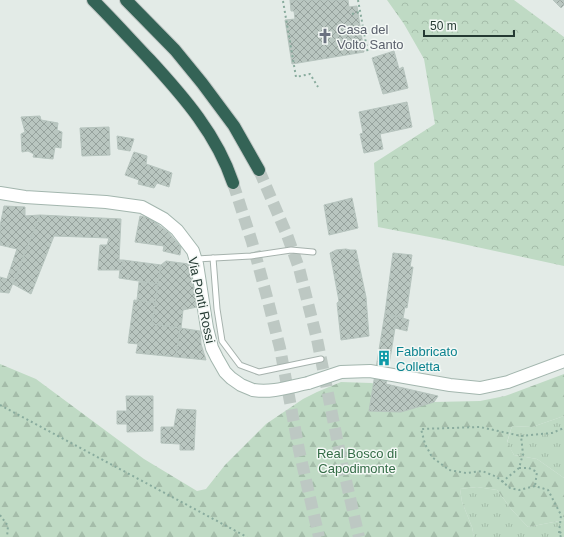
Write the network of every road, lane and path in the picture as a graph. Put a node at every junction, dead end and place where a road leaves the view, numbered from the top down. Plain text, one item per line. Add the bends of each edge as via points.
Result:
1 (93, 0) edge
2 (126, 0) edge
3 (358, 0) edge
4 (283, 1) dead end
5 (360, 12) junction
6 (352, 14) dead end
7 (368, 54) dead end
8 (318, 87) dead end
9 (259, 170) tunnel mouth
10 (233, 183) tunnel mouth
11 (0, 193) edge
12 (312, 252) dead end
13 (213, 258) junction
14 (195, 259) junction
15 (321, 359) dead end
16 (564, 362) edge
17 (0, 405) edge
18 (564, 428) edge
19 (522, 436) junction
20 (519, 468) junction
21 (502, 482) junction
22 (535, 486) junction
23 (0, 515) edge
24 (564, 531) edge
25 (559, 533) junction
26 (8, 537) edge
27 (247, 537) edge
28 (561, 537) edge

1 - 10 highway via 196,113 217,145
2 - 9 highway via 202,82 234,126
3 - 5 path
4 - 8 path via 296,77 310,74
5 - 6 path
5 - 7 path
11 - 14 street, Via Ponti Rossi via 142,207 164,219 177,230 193,251
12 - 13 lane via 291,250
13 - 14 lane
13 - 15 lane via 222,341 240,365 259,372
14 - 16 street, Via Ponti Rossi, bridge via 212,348 231,378 253,390 271,391 341,372 370,371 480,388 508,382
17 - 27 path
18 - 19 path via 552,433
19 - 20 path via 523,454
19 - 21 path via 480,427 421,429 424,444 432,457 449,470 466,473 482,471
20 - 21 path
20 - 22 path via 529,468 537,472
21 - 22 path via 510,488 519,490
22 - 25 path via 548,490 561,515
23 - 26 path via 8,526
24 - 25 path
25 - 28 path

